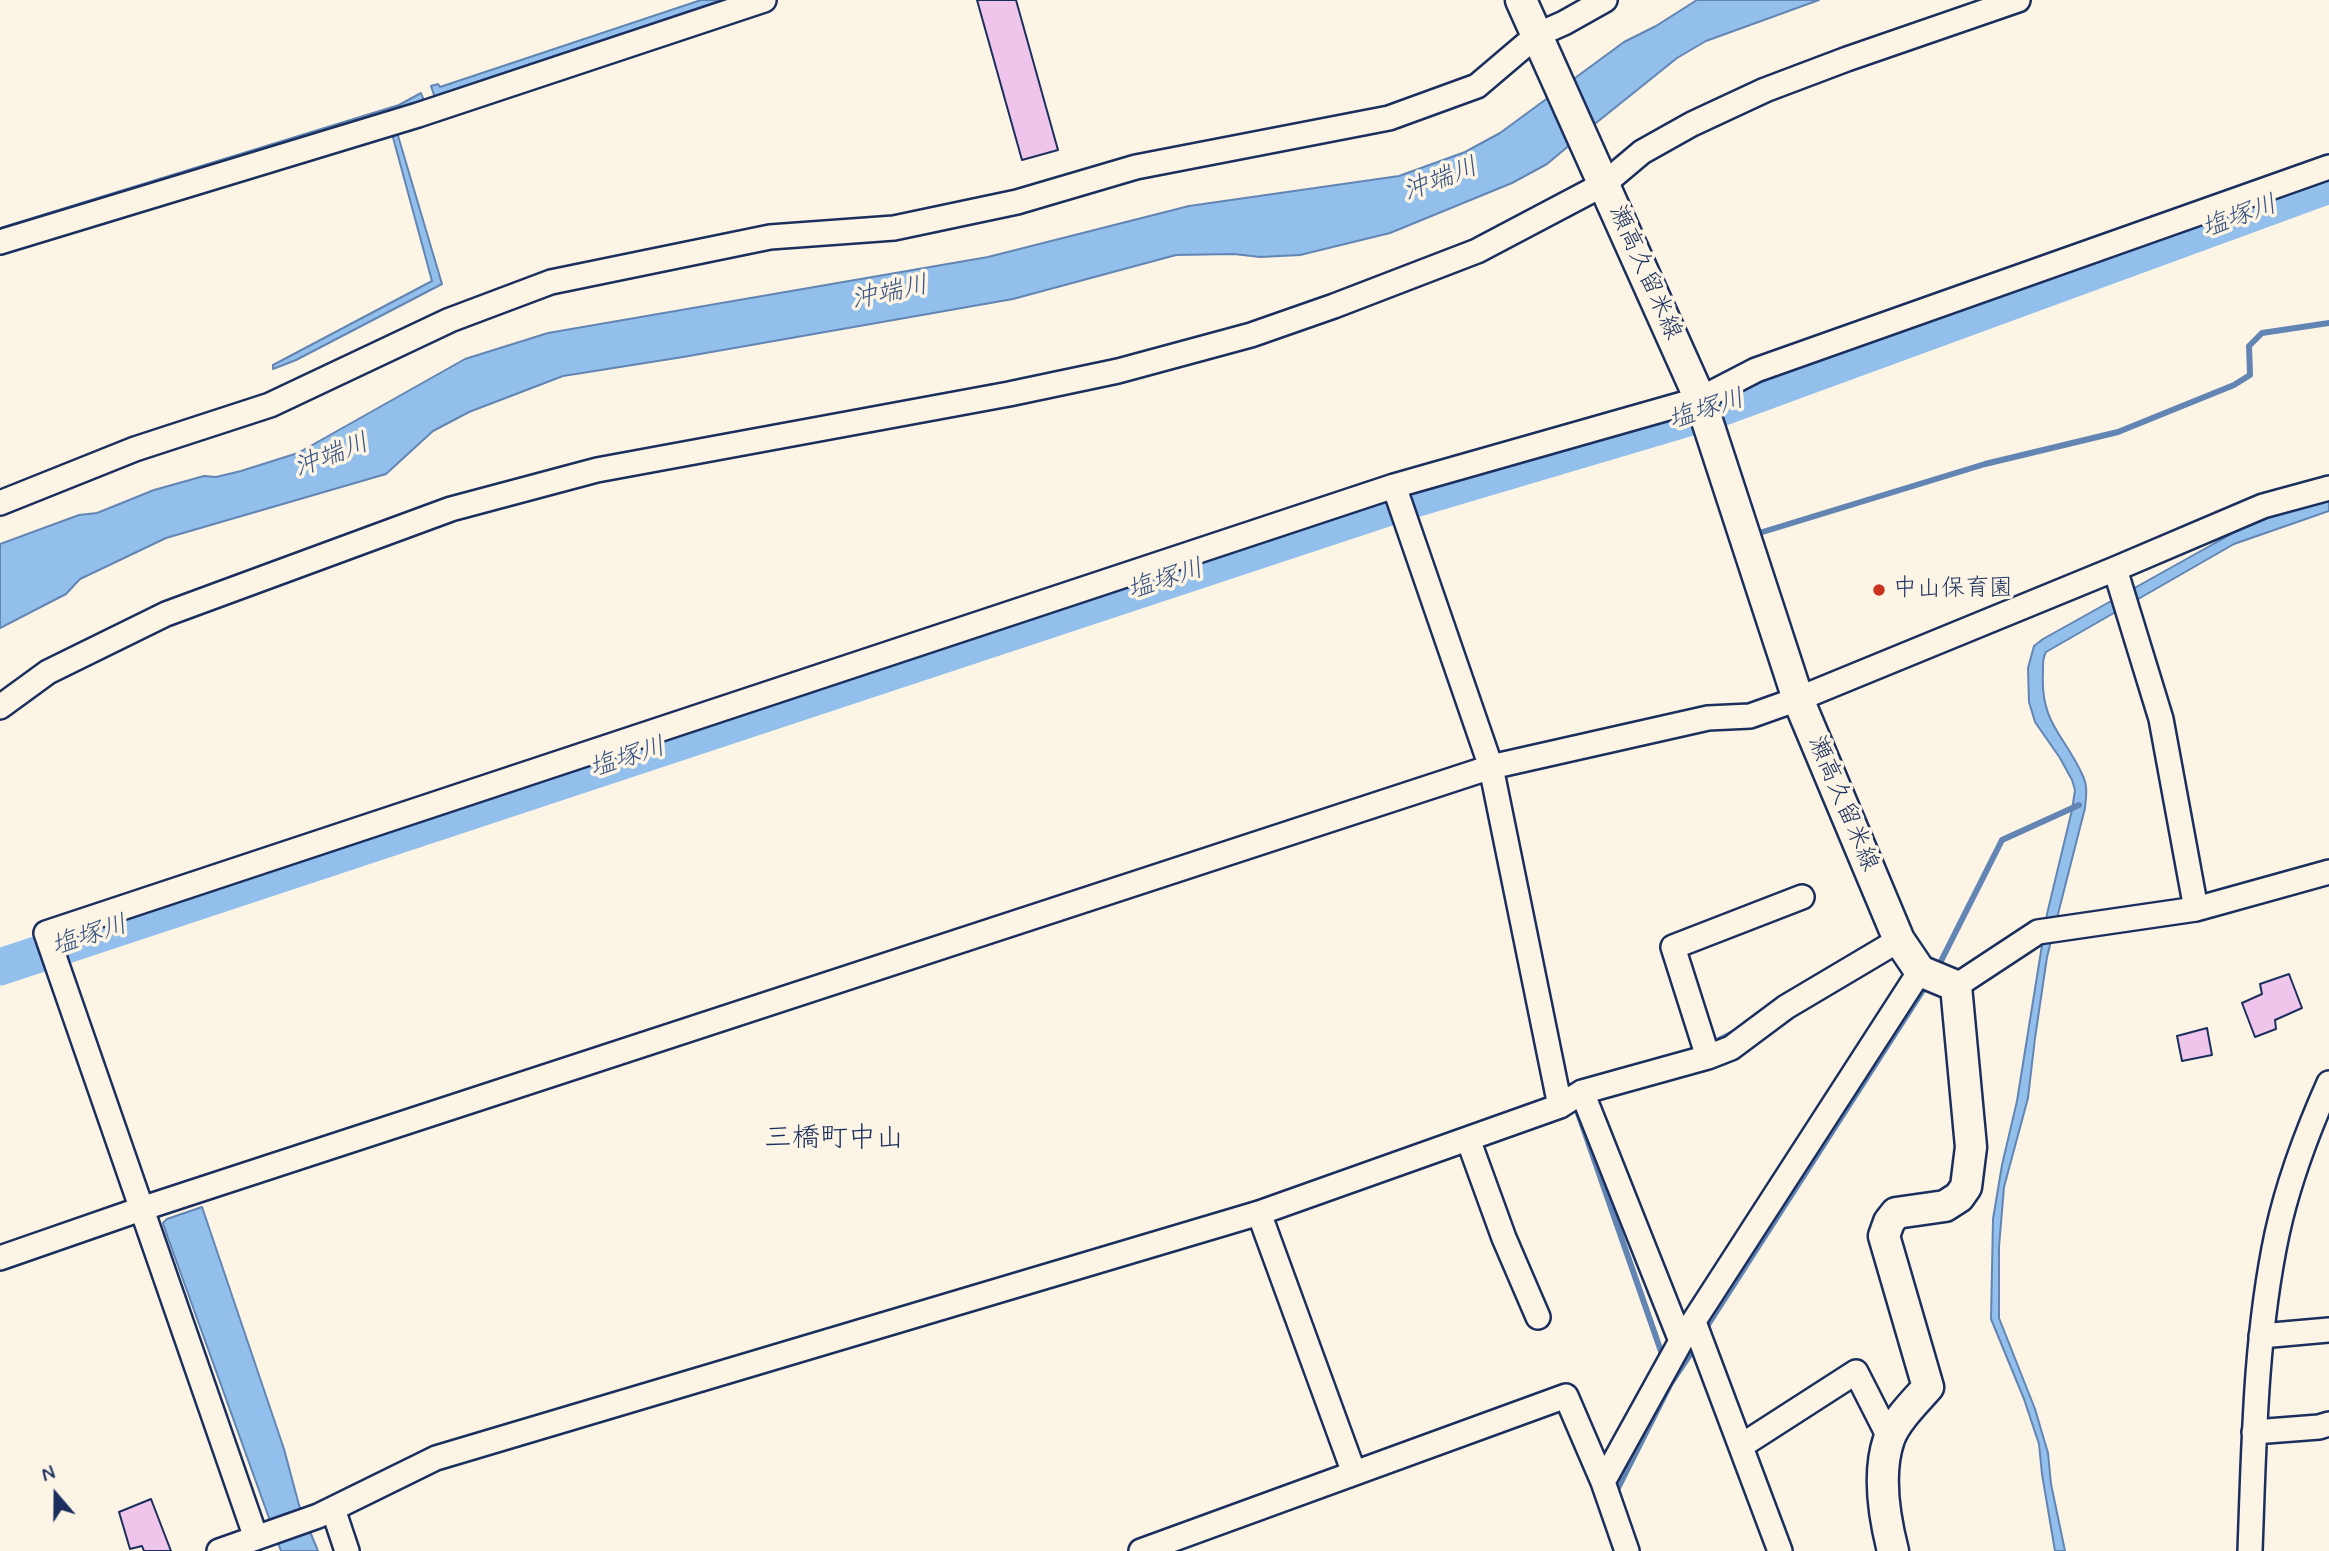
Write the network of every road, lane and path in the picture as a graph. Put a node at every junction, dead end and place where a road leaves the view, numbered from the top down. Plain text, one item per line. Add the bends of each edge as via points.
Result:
1 (764, 0) edge
2 (1521, 0) edge
3 (1605, 0) edge
4 (2018, 0) edge
5 (1541, 42) junction
6 (2329, 167) edge
7 (1601, 178) junction
8 (0, 242) edge
9 (1700, 399) junction
10 (1394, 486) junction
11 (2329, 488) edge
12 (0, 503) edge
13 (2115, 569) junction
14 (1798, 699) junction
15 (0, 707) edge
16 (1491, 767) junction
17 (2329, 872) edge
18 (1802, 897) dead end
19 (2196, 909) junction
20 (1899, 940) junction
21 (1937, 977) junction
22 (1708, 1057) junction
23 (2329, 1083) edge
24 (1583, 1092) junction
25 (1560, 1107) junction
26 (1468, 1139) junction
27 (141, 1209) junction
28 (1259, 1213) junction
29 (0, 1258) edge
30 (1538, 1317) dead end
31 (1694, 1322) junction
32 (2329, 1330) edge
33 (2261, 1336) junction
34 (1681, 1341) junction
35 (2329, 1424) edge
36 (2254, 1432) junction
37 (1889, 1437) junction
38 (1741, 1446) junction
39 (1354, 1473) junction
40 (1603, 1482) junction
41 (325, 1513) junction
42 (264, 1536) junction
43 (219, 1551) edge
44 (347, 1551) edge
45 (1141, 1551) edge
46 (1627, 1551) edge
47 (1780, 1551) edge
48 (1893, 1551) edge
49 (2250, 1551) edge

1 - 8 street via 418,115
2 - 5 main road, 瀬高久留米線
3 - 5 street
4 - 7 street via 1765,90 1692,124
5 - 7 main road, 瀬高久留米線
5 - 12 street via 1477,86 1389,118 1136,167 1017,202 894,228 770,237 551,282 450,320 270,405 135,449
6 - 9 street via 1756,370
7 - 9 main road, 瀬高久留米線
7 - 15 street via 1478,251 1251,335 1009,394 597,470 451,509 166,614 48,672
9 - 10 street
9 - 14 main road, 瀬高久留米線
10 - 16 street
10 - 27 street via 46,933
11 - 13 street via 2263,506
13 - 14 street
13 - 19 street via 2161,719
14 - 16 street via 1751,716 1707,718
14 - 20 main road, 瀬高久留米線
16 - 25 street
16 - 27 street
17 - 19 street
18 - 22 street via 1673,947
19 - 21 street via 2049,930
20 - 21 main road, 瀬高久留米線
20 - 22 street via 1786,1007 1731,1048
21 - 31 street
21 - 37 main road, 瀬高久留米線 via 1971,1147 1966,1187 1959,1197 1945,1206 1896,1213 1884,1236 1928,1387
22 - 24 street
23 - 33 street via 2308,1131 2277,1232
24 - 25 street
24 - 34 street
25 - 26 street
26 - 28 street
26 - 30 street
27 - 29 street
27 - 42 street
28 - 39 street
28 - 41 street via 436,1458
31 - 34 street
31 - 38 street
32 - 33 street
33 - 36 street
34 - 40 street
35 - 36 street
36 - 49 street
37 - 38 street via 1856,1372
37 - 48 main road, 瀬高久留米線 via 1884,1462 1885,1518
38 - 47 street
39 - 40 street via 1566,1396
39 - 45 street
40 - 46 street
41 - 42 street
41 - 44 street
42 - 43 street

